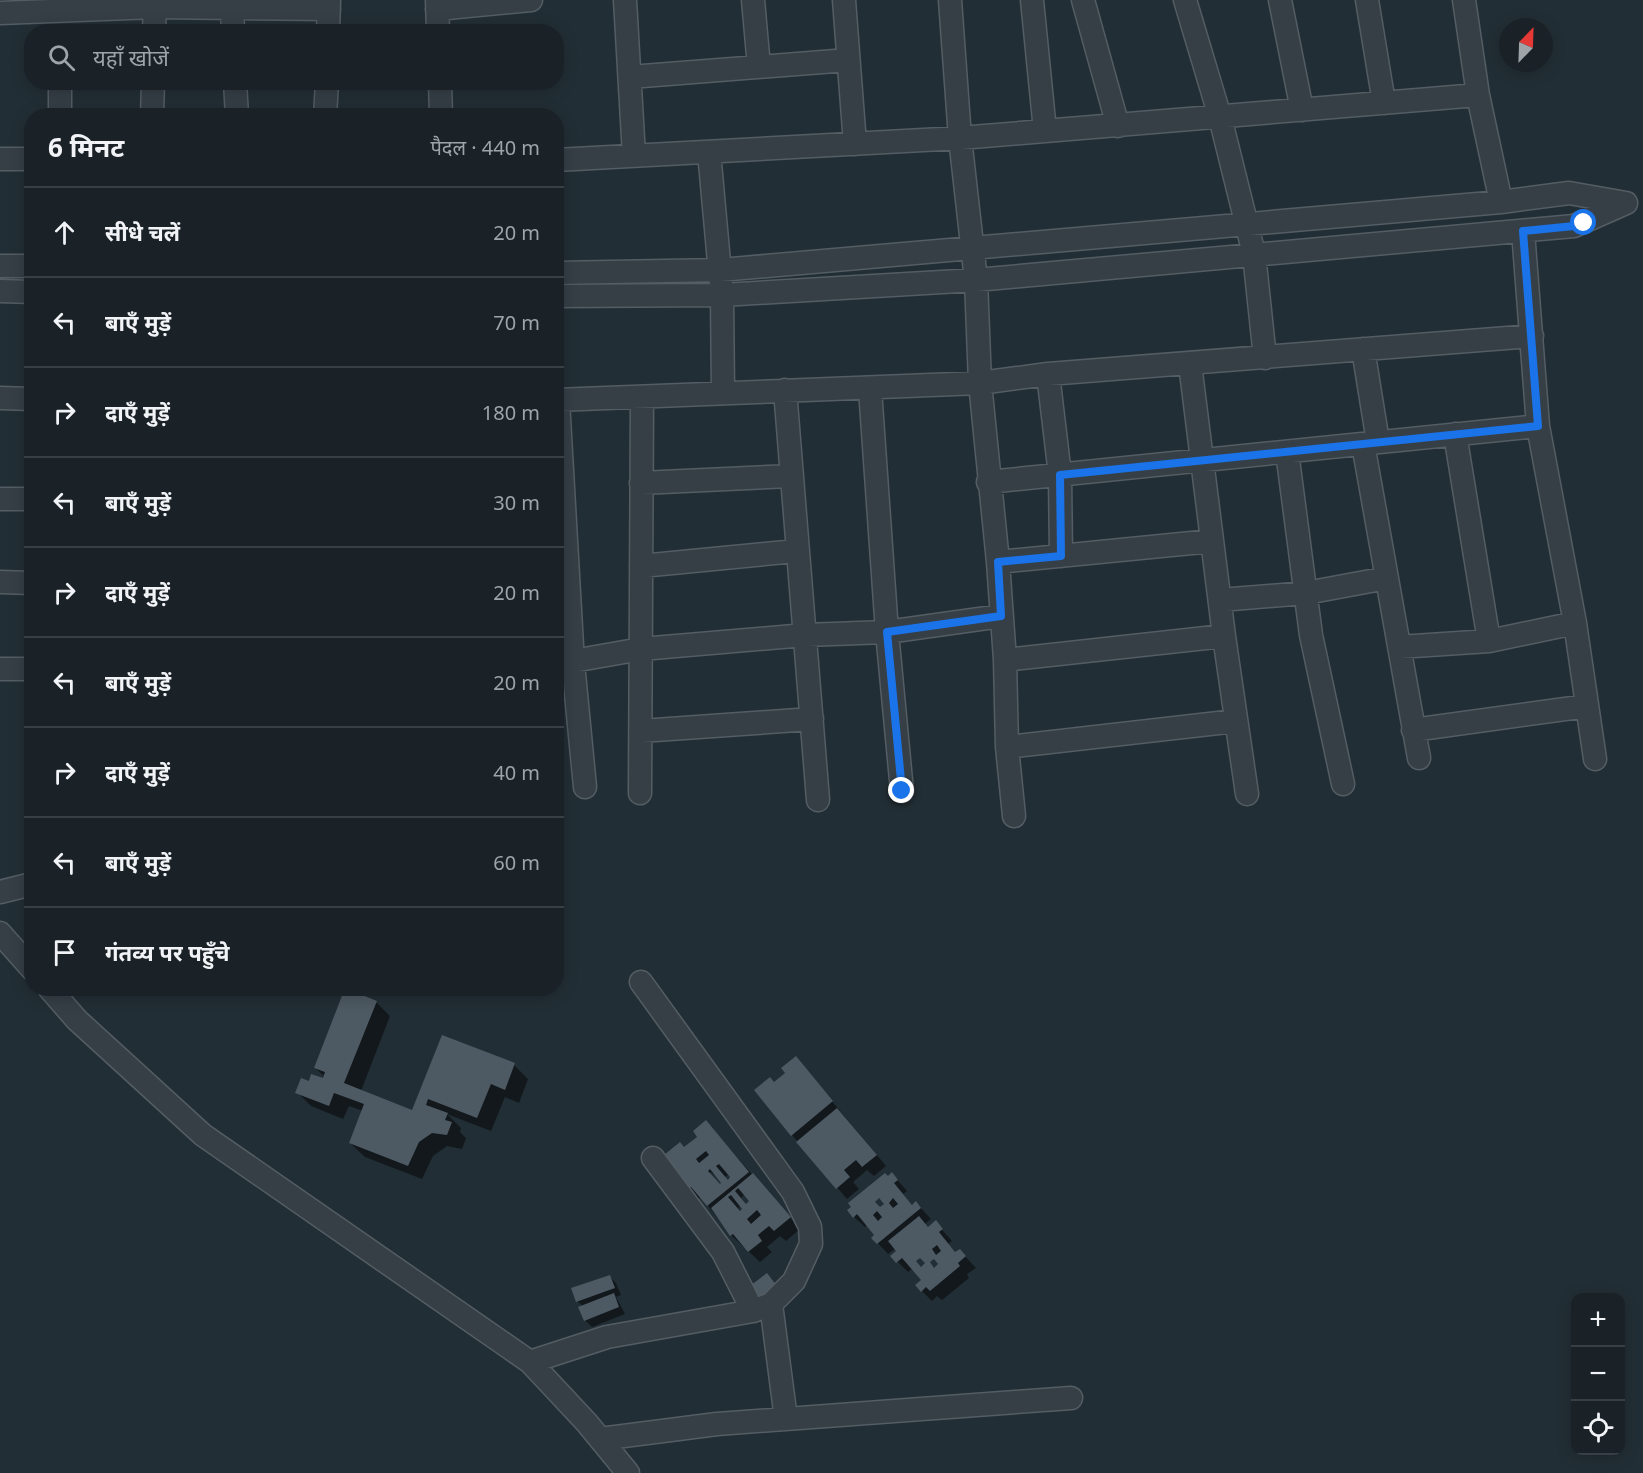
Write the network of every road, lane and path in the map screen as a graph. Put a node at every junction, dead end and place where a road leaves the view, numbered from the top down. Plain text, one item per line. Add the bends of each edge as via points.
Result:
1 (531, 0) edge
2 (625, 0) edge
3 (753, 0) edge
4 (844, 0) edge
5 (950, 0) edge
6 (1032, 0) edge
7 (1083, 0) edge
8 (1185, 0) edge
9 (1280, 0) edge
10 (1367, 0) edge
11 (1464, 0) edge
12 (155, 3) edge
13 (329, 4) edge
14 (231, 8) junction
15 (0, 12) edge
16 (437, 14) edge
17 (60, 22) edge
18 (154, 24) edge
19 (232, 24) edge
20 (328, 24) edge
21 (848, 60) junction
22 (759, 67) junction
23 (630, 78) junction
24 (60, 90) edge
25 (153, 90) edge
26 (235, 90) edge
27 (327, 90) edge
28 (440, 90) edge
29 (1478, 95) junction
30 (1384, 103) junction
31 (60, 108) edge
32 (152, 108) edge
33 (237, 108) edge
34 (326, 108) edge
35 (441, 108) edge
36 (1302, 110) junction
37 (1220, 117) junction
38 (1118, 126) junction
39 (1045, 131) junction
40 (960, 138) junction
41 (855, 144) junction
42 (709, 152) junction
43 (634, 156) junction
44 (0, 159) edge
45 (24, 159) edge
46 (564, 160) edge
47 (1501, 202) junction
48 (1247, 224) junction
49 (1523, 231) junction
50 (973, 249) junction
51 (1254, 254) junction
52 (0, 266) edge
53 (24, 266) edge
54 (720, 270) junction
55 (564, 273) edge
56 (976, 280) junction
57 (0, 291) edge
58 (24, 292) edge
59 (564, 296) edge
60 (722, 296) junction
61 (1532, 336) junction
62 (1363, 349) junction
63 (1265, 358) junction
64 (1190, 364) junction
65 (1048, 374) junction
66 (980, 383) junction
67 (870, 389) junction
68 (784, 390) junction
69 (723, 393) junction
70 (642, 397) junction
71 (0, 398) edge
72 (24, 399) edge
73 (564, 400) edge
74 (1538, 426) junction
75 (1455, 434) junction
76 (1371, 443) junction
77 (1287, 452) junction
78 (1202, 461) junction
79 (1060, 475) junction
80 (791, 476) junction
81 (988, 482) junction
82 (641, 483) junction
83 (0, 498) edge
84 (24, 499) edge
85 (1212, 541) junction
86 (796, 551) junction
87 (1061, 556) junction
88 (998, 562) junction
89 (641, 566) junction
90 (1387, 578) junction
91 (0, 582) edge
92 (24, 583) edge
93 (1306, 593) junction
94 (1220, 600) junction
95 (1001, 616) junction
96 (1575, 623) junction
97 (564, 631) edge
98 (887, 632) junction
99 (805, 635) junction
100 (1224, 636) junction
101 (1489, 641) junction
102 (1399, 647) junction
103 (641, 649) junction
104 (1005, 660) junction
105 (565, 664) edge
106 (0, 669) edge
107 (24, 669) edge
108 (1587, 706) junction
109 (812, 719) junction
110 (1236, 721) junction
111 (1413, 730) junction
112 (641, 731) junction
113 (1007, 747) junction
114 (1419, 758) dead end
115 (1595, 759) dead end
116 (1343, 784) dead end
117 (585, 787) dead end
118 (902, 791) dead end
119 (640, 793) dead end
120 (1247, 794) dead end
121 (818, 800) dead end
122 (1014, 816) dead end
123 (24, 886) edge
124 (0, 892) edge
125 (0, 933) edge
126 (24, 960) edge
127 (641, 982) dead end
128 (56, 996) edge
129 (653, 1158) dead end
130 (762, 1307) junction
131 (530, 1362) junction
132 (1071, 1398) dead end
133 (786, 1419) junction
134 (600, 1439) junction
135 (628, 1473) edge

1 - 16 street
2 - 23 street
3 - 22 street
4 - 21 street
5 - 40 street
6 - 39 street
7 - 38 street
8 - 37 street
9 - 36 street
10 - 30 street
11 - 29 street
12 - 14 street
12 - 17 street
12 - 18 street
13 - 14 street
13 - 20 street
14 - 19 street
15 - 17 street
21 - 22 street
21 - 41 street
22 - 23 street
23 - 43 street
24 - 31 street
25 - 32 street
26 - 33 street
27 - 34 street
28 - 35 street
29 - 30 street
29 - 47 street
30 - 36 street
36 - 37 street
37 - 38 street
37 - 48 street
38 - 39 street
39 - 40 street
40 - 41 street
40 - 50 street
41 - 42 street
42 - 43 street
42 - 54 street
43 - 46 street
44 - 45 street
47 - 48 street
47 - 49 street via 1569,193 1626,203 1574,226
48 - 50 street
48 - 51 street
49 - 51 street
49 - 61 street
50 - 54 street
50 - 56 street
51 - 56 street
51 - 63 street
52 - 53 street
54 - 55 street
54 - 60 street
56 - 60 street
56 - 66 street
57 - 58 street
59 - 60 street
60 - 69 street
61 - 62 street
61 - 74 street
62 - 63 street
62 - 76 street
63 - 64 street
64 - 65 street
64 - 78 street
65 - 66 street
65 - 79 street
66 - 67 street
66 - 81 street
67 - 68 street
67 - 98 street
68 - 69 street
68 - 80 street
69 - 70 street
70 - 73 street
70 - 82 street
71 - 72 street
74 - 75 street
74 - 96 street
75 - 76 street
75 - 101 street
76 - 77 street
76 - 90 street
77 - 78 street
77 - 93 street
78 - 79 street
78 - 85 street
79 - 81 street
79 - 87 street
80 - 82 street
80 - 86 street
81 - 88 street
82 - 89 street
83 - 84 street
85 - 87 street
85 - 94 street
86 - 89 street
86 - 99 street
87 - 88 street
88 - 95 street
89 - 103 street
90 - 93 street
90 - 102 street
91 - 92 street
93 - 94 street
93 - 116 street via 1311,635
94 - 100 street
95 - 98 street
95 - 104 street
96 - 101 street
96 - 108 street
97 - 105 street
98 - 99 street
98 - 118 street
99 - 103 street
99 - 109 street
100 - 104 street
100 - 110 street
101 - 102 street
102 - 111 street
103 - 105 street
103 - 112 street
104 - 113 street
105 - 117 street
106 - 107 street
108 - 111 street
108 - 115 street
109 - 112 street
109 - 121 street
110 - 113 street
110 - 120 street
111 - 114 street
112 - 119 street
113 - 122 street
123 - 124 street
125 - 126 street
127 - 130 street via 793,1192 810,1227 811,1244 794,1281
128 - 131 street via 77,1020 203,1135
129 - 130 street
130 - 131 street via 607,1337
130 - 133 street
131 - 134 street
132 - 133 street
133 - 134 street
134 - 135 street

